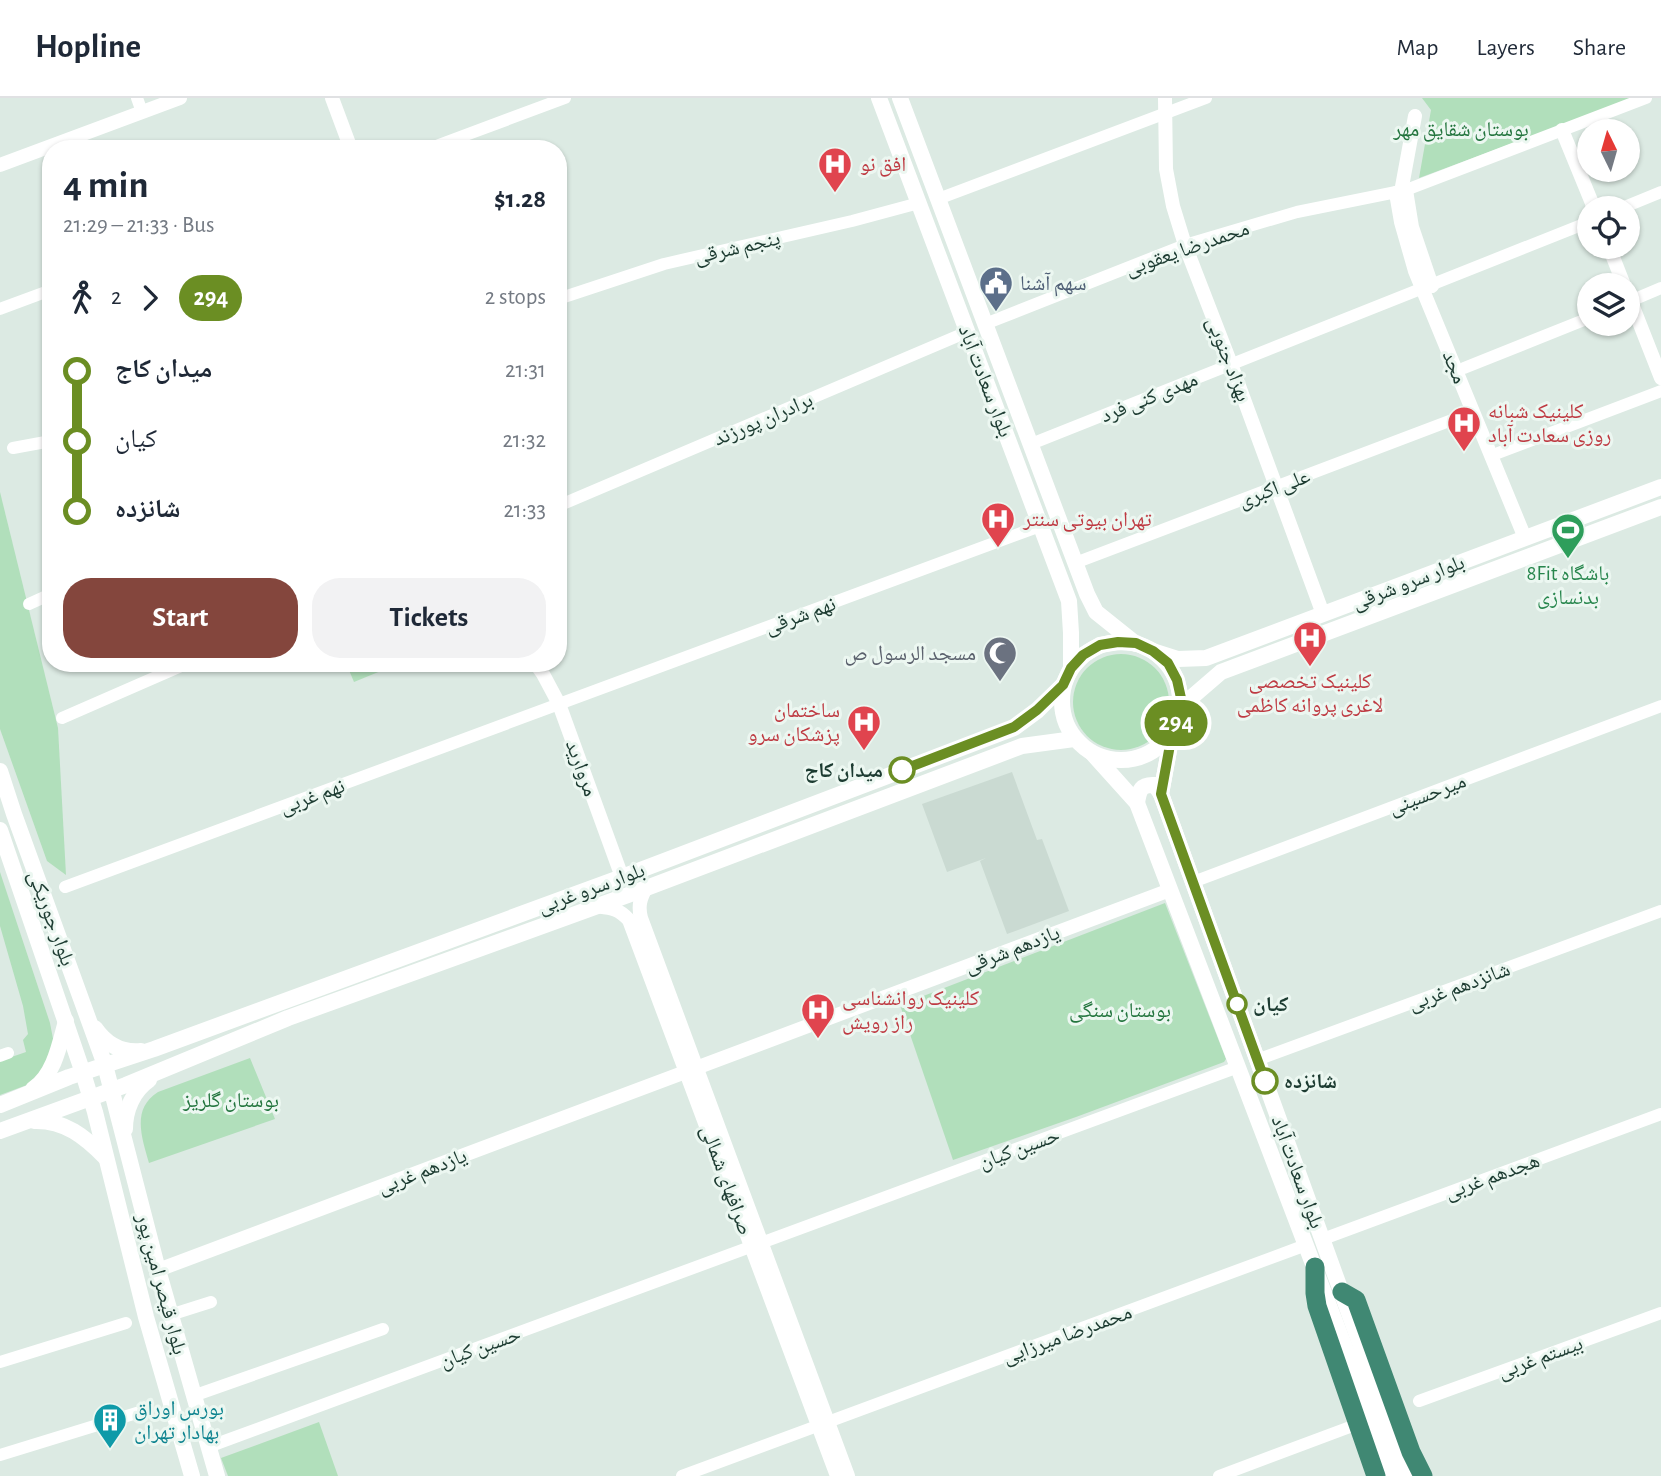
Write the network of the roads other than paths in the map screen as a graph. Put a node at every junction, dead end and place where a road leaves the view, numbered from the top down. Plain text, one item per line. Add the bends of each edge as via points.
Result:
1 (180, 98) edge
2 (332, 98) edge
3 (565, 98) edge
4 (879, 98) edge
5 (900, 98) edge
6 (1165, 98) edge
7 (1206, 98) edge
8 (1646, 98) edge
9 (140, 105) edge
10 (1164, 113) junction
11 (1415, 116) dead end
12 (1562, 130) junction
13 (58, 140) edge
14 (348, 140) edge
15 (452, 140) edge
16 (42, 147) edge
17 (0, 165) edge
18 (1401, 192) junction
19 (1661, 192) edge
20 (1589, 196) edge
21 (938, 199) junction
22 (1640, 201) edge
23 (919, 203) junction
24 (1577, 227) edge
25 (1185, 245) junction
26 (1427, 287) junction
27 (1661, 288) edge
28 (42, 293) edge
29 (1640, 295) edge
30 (567, 296) edge
31 (0, 309) edge
32 (1577, 323) edge
33 (985, 324) junction
34 (1640, 328) edge
35 (967, 332) junction
36 (999, 359) junction
37 (979, 364) junction
38 (1231, 365) junction
39 (1461, 370) junction
40 (1661, 378) edge
41 (1661, 391) edge
42 (1477, 411) junction
43 (42, 443) edge
44 (1031, 444) junction
45 (13, 448) dead end
46 (1495, 455) junction
47 (1276, 487) junction
48 (1661, 487) edge
49 (567, 502) edge
50 (1661, 507) edge
51 (1040, 526) junction
52 (1528, 537) junction
53 (1075, 563) junction
54 (42, 598) edge
55 (29, 604) dead end
56 (1322, 614) junction
57 (1136, 643) junction
58 (1153, 651) junction
59 (1071, 668) junction
60 (167, 672) edge
61 (542, 672) edge
62 (1063, 685) junction
63 (559, 704) junction
64 (1661, 706) edge
65 (1179, 716) junction
66 (62, 718) dead end
67 (1172, 734) junction
68 (1074, 738) junction
69 (1092, 753) junction
70 (0, 771) edge
71 (1161, 794) junction
72 (1137, 803) junction
73 (0, 830) edge
74 (621, 877) junction
75 (1193, 881) junction
76 (65, 887) dead end
77 (646, 888) junction
78 (1170, 890) junction
79 (596, 906) junction
80 (1661, 911) edge
81 (87, 1015) junction
82 (66, 1021) junction
83 (211, 1028) junction
84 (218, 1046) junction
85 (154, 1049) junction
86 (1258, 1060) junction
87 (105, 1065) junction
88 (1238, 1067) junction
89 (164, 1069) junction
90 (691, 1070) junction
91 (83, 1073) junction
92 (112, 1090) junction
93 (20, 1097) junction
94 (90, 1097) junction
95 (0, 1105) edge
96 (1661, 1114) edge
97 (25, 1121) junction
98 (0, 1131) edge
99 (125, 1146) junction
100 (107, 1159) junction
101 (143, 1215) junction
102 (121, 1220) junction
103 (1323, 1239) junction
104 (756, 1245) junction
105 (1306, 1245) junction
106 (1315, 1267) junction
107 (158, 1270) junction
108 (1342, 1292) junction
109 (211, 1302) dead end
110 (1661, 1313) edge
111 (170, 1315) junction
112 (126, 1323) dead end
113 (383, 1329) dead end
114 (0, 1362) edge
115 (193, 1396) junction
116 (1419, 1401) dead end
117 (143, 1411) dead end
118 (823, 1424) junction
119 (1350, 1427) joint
120 (208, 1447) junction
121 (0, 1455) edge
122 (192, 1476) edge
123 (217, 1476) edge
124 (682, 1476) edge
125 (837, 1476) edge
126 (848, 1476) edge
127 (1219, 1476) edge
128 (1366, 1476) edge
129 (1376, 1476) edge
130 (1394, 1476) edge
131 (1408, 1476) edge
132 (1423, 1476) edge

1 - 9 street
2 - 14 street
3 - 15 street
4 - 23 main road, بلوار سعادت آباد
5 - 21 main road, بلوار سعادت آباد
6 - 10 street, بهزاد جنوبی
7 - 10 street
8 - 12 street, محمدرضا یعقوبی
9 - 13 street
10 - 21 street
10 - 25 street, بهزاد جنوبی via 1166,169
11 - 18 street, مجد
12 - 18 street, محمدرضا یعقوبی
12 - 20 street
16 - 17 street
18 - 25 street, محمدرضا یعقوبی via 1297,212
18 - 26 street, مجد
19 - 22 street
21 - 33 main road, بلوار سعادت آباد
23 - 30 street, پنجم شرقی via 664,264
23 - 35 main road, بلوار سعادت آباد
24 - 26 street, مهدی کنی فرد
25 - 33 street, محمدرضا یعقوبی
25 - 38 street, بهزاد جنوبی
26 - 38 street, مهدی کنی فرد
26 - 39 street, مجد
27 - 29 street
28 - 31 street
32 - 39 street
33 - 36 main road, بلوار سعادت آباد
34 - 40 street
35 - 37 main road, بلوار سعادت آباد
35 - 49 street, برادران پورزند
36 - 37 main road via 990,366
36 - 44 main road, بلوار سعادت آباد
37 - 51 main road, بلوار سعادت آباد
38 - 44 street, مهدی کنی فرد
38 - 47 street, بهزاد جنوبی
39 - 42 street, مجد
41 - 46 street
42 - 46 street, مجد
42 - 47 street, علی اکبری
43 - 45 street
44 - 53 main road, بلوار سعادت آباد
46 - 52 street, مجد
47 - 53 street, علی اکبری
47 - 56 street, بهزاد جنوبی
48 - 52 main road, بلوار سرو شرقی
50 - 65 main road, بلوار سرو شرقی via 1221,672 1192,696
51 - 59 main road, بلوار سعادت آباد via 1069,601
51 - 63 street, نهم شرقی
52 - 56 main road, بلوار سرو شرقی
53 - 57 main road, بلوار سعادت آباد via 1096,611
54 - 55 street
56 - 58 main road, بلوار سرو شرقی via 1206,658 1178,659
57 - 58 main road
57 - 59 main road via 1100,645
58 - 65 main road via 1168,663 1177,680
59 - 62 main road
60 - 66 street
61 - 63 street, مروارید
62 - 68 main road via 1061,704
62 - 74 main road, بلوار سرو غربی via 1014,727
63 - 74 street, مروارید
63 - 76 street, نهم غربی
64 - 75 street, میرحسینی
65 - 67 main road
67 - 69 main road via 1143,757 1124,761
67 - 71 main road
68 - 69 main road
68 - 77 main road, بلوار سرو غربی via 1022,746
69 - 72 main road, بلوار سعادت آباد
70 - 81 main road, بلوار جوریکی
71 - 72 main road via 1148,785 1139,791
71 - 75 main road, بلوار سعادت آباد
72 - 78 main road, بلوار سعادت آباد
73 - 82 main road, بلوار جوریکی
74 - 83 main road, بلوار سرو غربی
75 - 86 main road, بلوار سعادت آباد
77 - 79 main road, بلوار سرو غربی
77 - 90 street, صرافهای شمالی via 638,908
78 - 88 main road, بلوار سعادت آباد
78 - 90 street, یازدهم شرقی
79 - 84 main road, بلوار سرو غربی
79 - 90 street, صرافهای شمالی via 622,912 629,920
80 - 86 street, شانزدهم غربی
81 - 85 main road via 111,1045 134,1052
81 - 87 main road, بلوار جوریکی
82 - 91 main road, بلوار جوریکی
82 - 93 main road via 54,1062 39,1086
83 - 84 main road via 230,1030
83 - 85 main road, بلوار سرو غربی
84 - 89 main road, بلوار سرو غربی
85 - 87 main road, بلوار سرو غربی
86 - 103 main road, بلوار سعادت آباد
87 - 91 main road, بلوار سرو غربی
87 - 92 main road, بلوار جوریکی
88 - 104 street, حسین کیان
88 - 105 main road, بلوار سعادت آباد
89 - 92 main road, بلوار سرو غربی
89 - 99 main road via 141,1085 131,1101 125,1119
90 - 104 street, صرافهای شمالی
90 - 107 street, یازدهم غربی
91 - 93 main road
91 - 94 main road, بلوار جوریکی
92 - 94 main road, بلوار سرو غربی
92 - 99 main road, بلوار قیصر امین پور
93 - 95 main road
94 - 97 main road
94 - 100 main road, بلوار قیصر امین پور
96 - 103 street, هجدهم غربی
97 - 98 main road
97 - 100 main road via 70,1128
99 - 101 main road, بلوار قیصر امین پور
100 - 102 main road, بلوار قیصر امین پور
101 - 102 main road via 132,1199 125,1199
101 - 107 main road, بلوار قیصر امین پور
102 - 122 main road, بلوار قیصر امین پور
103 - 108 main road, بلوار سعادت آباد
104 - 118 street, صرافهای شمالی
104 - 120 street, حسین کیان
105 - 106 main road, بلوار سعادت آباد
105 - 118 street, محمدرضا میرزایی
106 - 129 highway via 1317,1306
106 - 130 main road, بلوار سعادت آباد
107 - 111 main road, بلوار قیصر امین پور
108 - 131 main road, بلوار سعادت آباد
108 - 132 highway via 1356,1300
109 - 111 street
110 - 116 street, بیستم غربی
111 - 115 main road, بلوار قیصر امین پور
112 - 114 street
113 - 115 street
115 - 120 main road, بلوار قیصر امین پور
117 - 121 street
118 - 124 street, محمدرضا میرزایی
118 - 125 street, صرافهای شمالی
118 - 126 street, صرافهای شمالی
119 - 127 street
119 - 128 street
120 - 123 main road, بلوار قیصر امین پور

